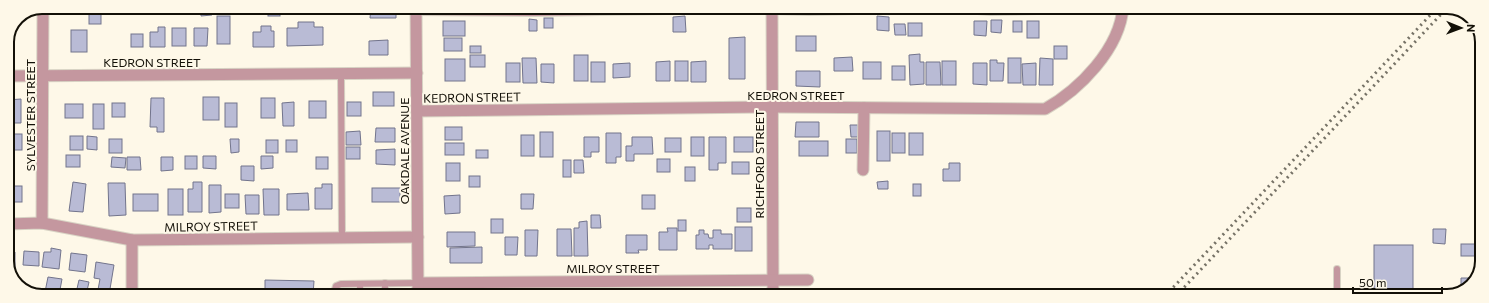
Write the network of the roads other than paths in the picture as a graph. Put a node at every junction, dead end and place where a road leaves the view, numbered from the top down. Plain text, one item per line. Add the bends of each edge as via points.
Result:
1 (43, 14) edge
2 (416, 14) edge
3 (772, 14) edge
4 (1122, 14) edge
5 (417, 73) junction
6 (340, 74) junction
7 (14, 76) edge
8 (43, 76) junction
9 (772, 107) junction
10 (864, 108) junction
11 (417, 110) junction
12 (863, 170) dead end
13 (42, 223) junction
14 (14, 224) edge
15 (418, 237) junction
16 (342, 238) junction
17 (132, 240) junction
18 (1337, 269) dead end
19 (773, 280) junction
20 (808, 280) dead end
21 (385, 283) junction
22 (418, 283) junction
23 (360, 284) junction
24 (132, 289) edge
25 (335, 289) edge
26 (360, 289) edge
27 (385, 289) edge
28 (418, 289) edge
29 (773, 289) edge
30 (1337, 289) edge

1 - 8 street, SYLVESTER STREET
2 - 5 street, OAKDALE AVENUE
3 - 9 street, RICHFORD STREET
4 - 10 street, KEDRON STREET via 1111,47 1067,94 1045,109
5 - 6 street, KEDRON STREET
5 - 11 street, OAKDALE AVENUE
6 - 8 street, KEDRON STREET
6 - 16 lane
7 - 8 street, KEDRON STREET
8 - 13 street, SYLVESTER STREET
9 - 10 street, KEDRON STREET
9 - 11 street, KEDRON STREET
9 - 19 street, RICHFORD STREET
10 - 12 street
11 - 15 street, OAKDALE AVENUE
13 - 14 street, MILROY STREET
13 - 17 street, MILROY STREET
15 - 16 street, MILROY STREET
15 - 22 street, OAKDALE AVENUE
16 - 17 street, MILROY STREET
17 - 24 street
18 - 30 lane
19 - 20 street, MILROY STREET
19 - 22 street, MILROY STREET
19 - 29 street, RICHFORD STREET
21 - 22 lane
21 - 23 lane
21 - 27 lane
22 - 28 street, OAKDALE AVENUE
23 - 25 lane via 341,284
23 - 26 lane

